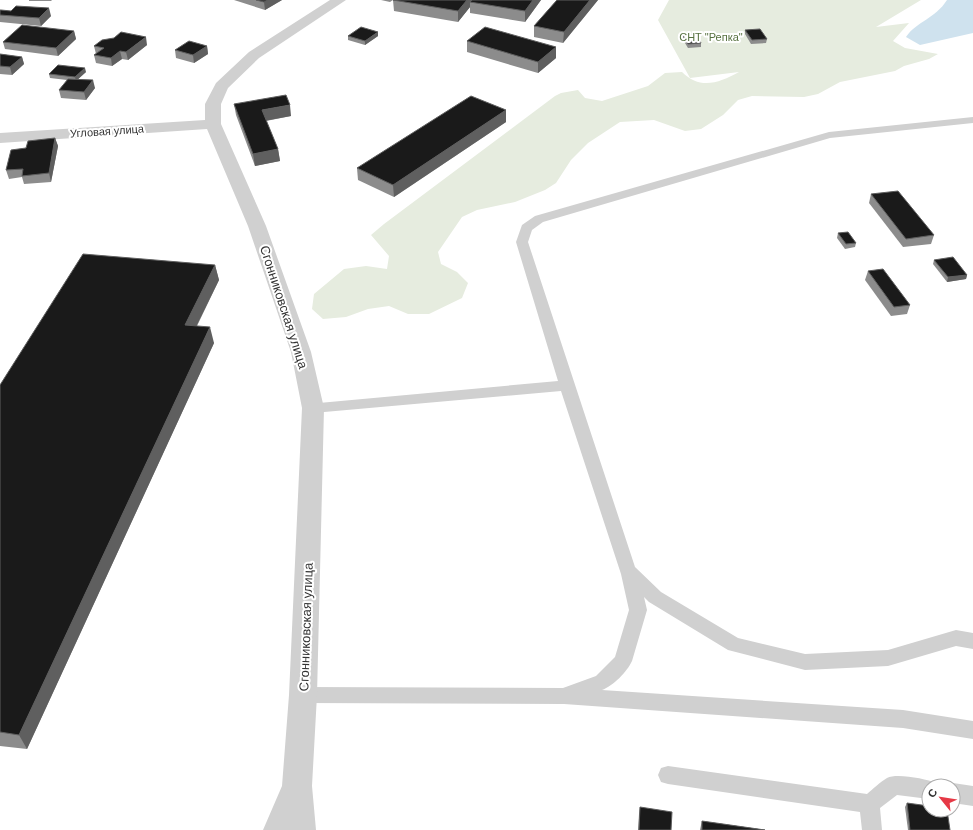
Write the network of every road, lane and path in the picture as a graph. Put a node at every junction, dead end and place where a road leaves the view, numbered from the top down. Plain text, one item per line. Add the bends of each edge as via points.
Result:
1 (339, 0) edge
2 (973, 120) edge
3 (213, 124) junction
4 (0, 138) edge
5 (566, 385) junction
6 (314, 408) junction
7 (628, 571) junction
8 (973, 641) edge
9 (303, 695) junction
10 (564, 696) junction
11 (973, 730) edge
12 (668, 775) dead end
13 (297, 786) junction
14 (921, 789) edge
15 (961, 794) edge
16 (973, 796) edge
17 (870, 804) junction
18 (278, 830) edge
19 (301, 830) edge
20 (872, 830) edge

1 - 3 street, Сгонниковская улица via 254,55 237,69 221,86 215,98
2 - 5 lane via 829,135 539,219 526,228 522,242
3 - 4 street, Угловая улица
3 - 6 street, Сгонниковская улица via 257,226 301,352
5 - 6 lane
5 - 7 lane
6 - 9 street, Сгонниковская улица
7 - 8 lane via 655,597 734,645 805,662 888,658 956,638
7 - 10 lane via 638,610 623,661 602,682
9 - 10 lane
9 - 13 street, Сгонниковская улица
10 - 11 lane via 903,719
12 - 17 lane
13 - 18 street
13 - 19 street, Сгонниковская улица
14 - 17 lane via 894,785
15 - 16 lane
17 - 20 lane

